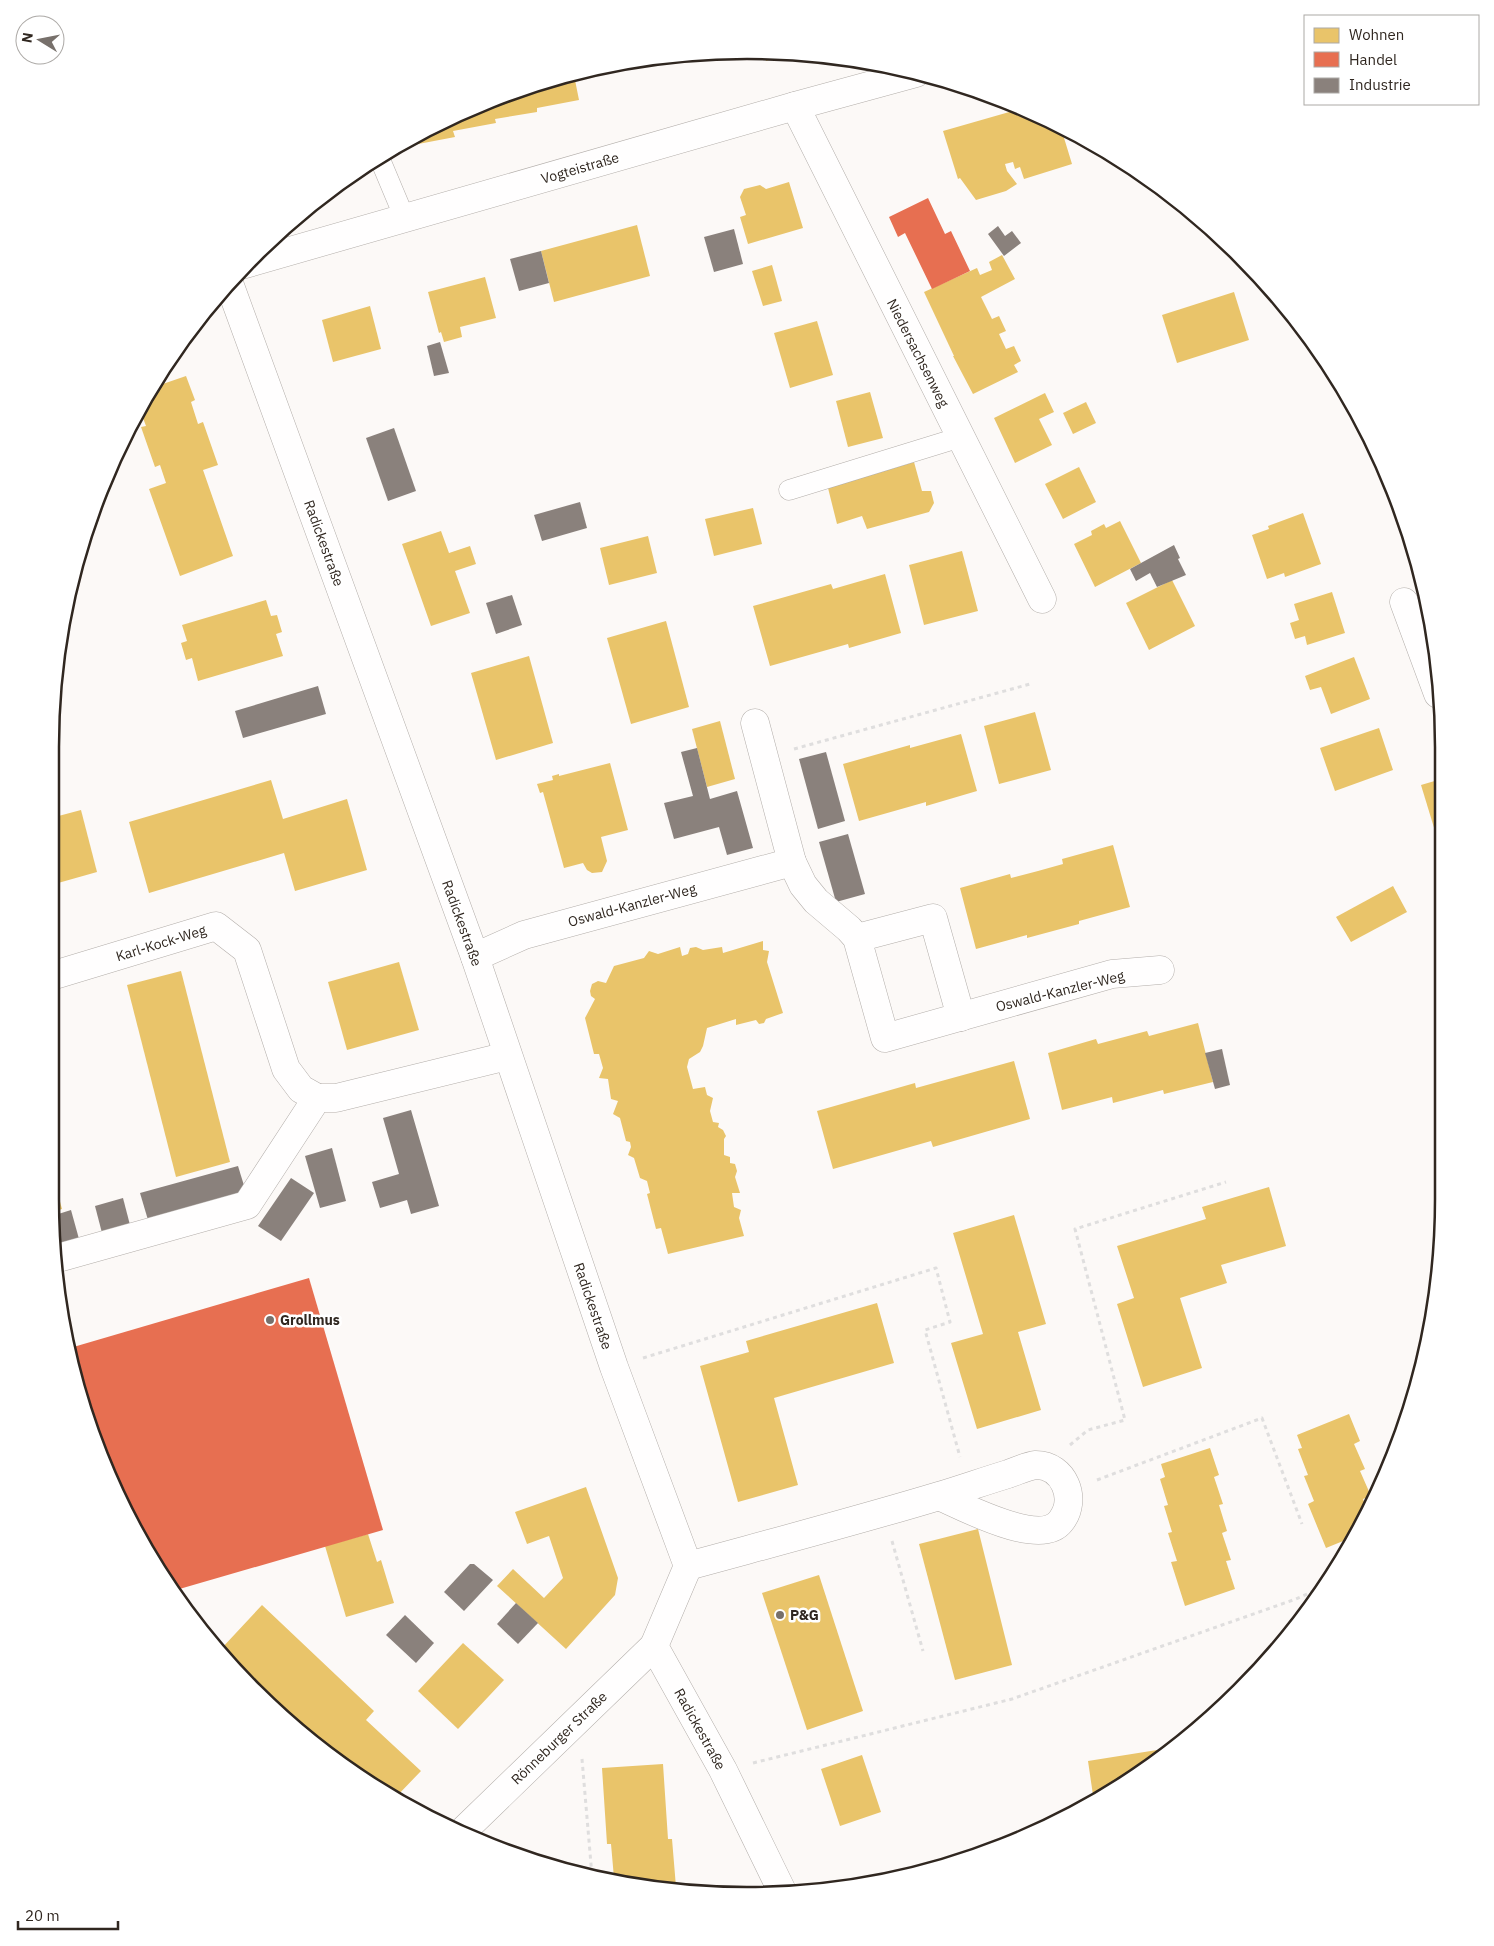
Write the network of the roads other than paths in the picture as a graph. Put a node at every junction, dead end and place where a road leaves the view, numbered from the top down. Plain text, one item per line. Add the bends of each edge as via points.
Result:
1 (902, 77) edge
2 (794, 106) junction
3 (382, 164) edge
4 (405, 219) junction
5 (260, 260) edge
6 (232, 291) edge
7 (961, 437) junction
8 (789, 490) dead end
9 (1042, 599) dead end
10 (1404, 602) dead end
11 (1431, 675) edge
12 (755, 723) dead end
13 (792, 862) junction
14 (857, 938) junction
15 (475, 957) junction
16 (1160, 970) dead end
17 (59, 974) edge
18 (961, 1017) junction
19 (507, 1056) junction
20 (317, 1098) junction
21 (61, 1257) edge
22 (939, 1496) junction
23 (688, 1566) junction
24 (654, 1646) junction
25 (467, 1827) edge
26 (779, 1886) edge

1 - 2 street, Vogteistraße
2 - 4 street, Vogteistraße
2 - 7 street, Niedersachsenweg
3 - 4 lane
4 - 5 street, Vogteistraße
6 - 15 street, Radickestraße
7 - 8 lane
7 - 9 street, Niedersachsenweg
10 - 11 street
12 - 13 street, Oswald-Kanzler-Weg
13 - 14 street, Oswald-Kanzler-Weg via 803,885 816,901
13 - 15 street, Oswald-Kanzler-Weg via 524,935
14 - 18 street via 933,918
14 - 18 street, Oswald-Kanzler-Weg via 885,1038
15 - 19 street, Radickestraße
16 - 18 street, Oswald-Kanzler-Weg via 1112,974
17 - 20 street, Karl-Kock-Weg via 216,926 247,950 286,1069 301,1089
19 - 20 street via 336,1098
19 - 23 street, Radickestraße via 614,1367
20 - 21 street via 247,1205
22 - 22 street via 1034,1465 1050,1468 1061,1476 1068,1490 1063,1519 1050,1529 1041,1530 1012,1526
22 - 23 street
23 - 24 street
24 - 25 street, Rönneburger Straße
24 - 26 street, Radickestraße via 723,1770

